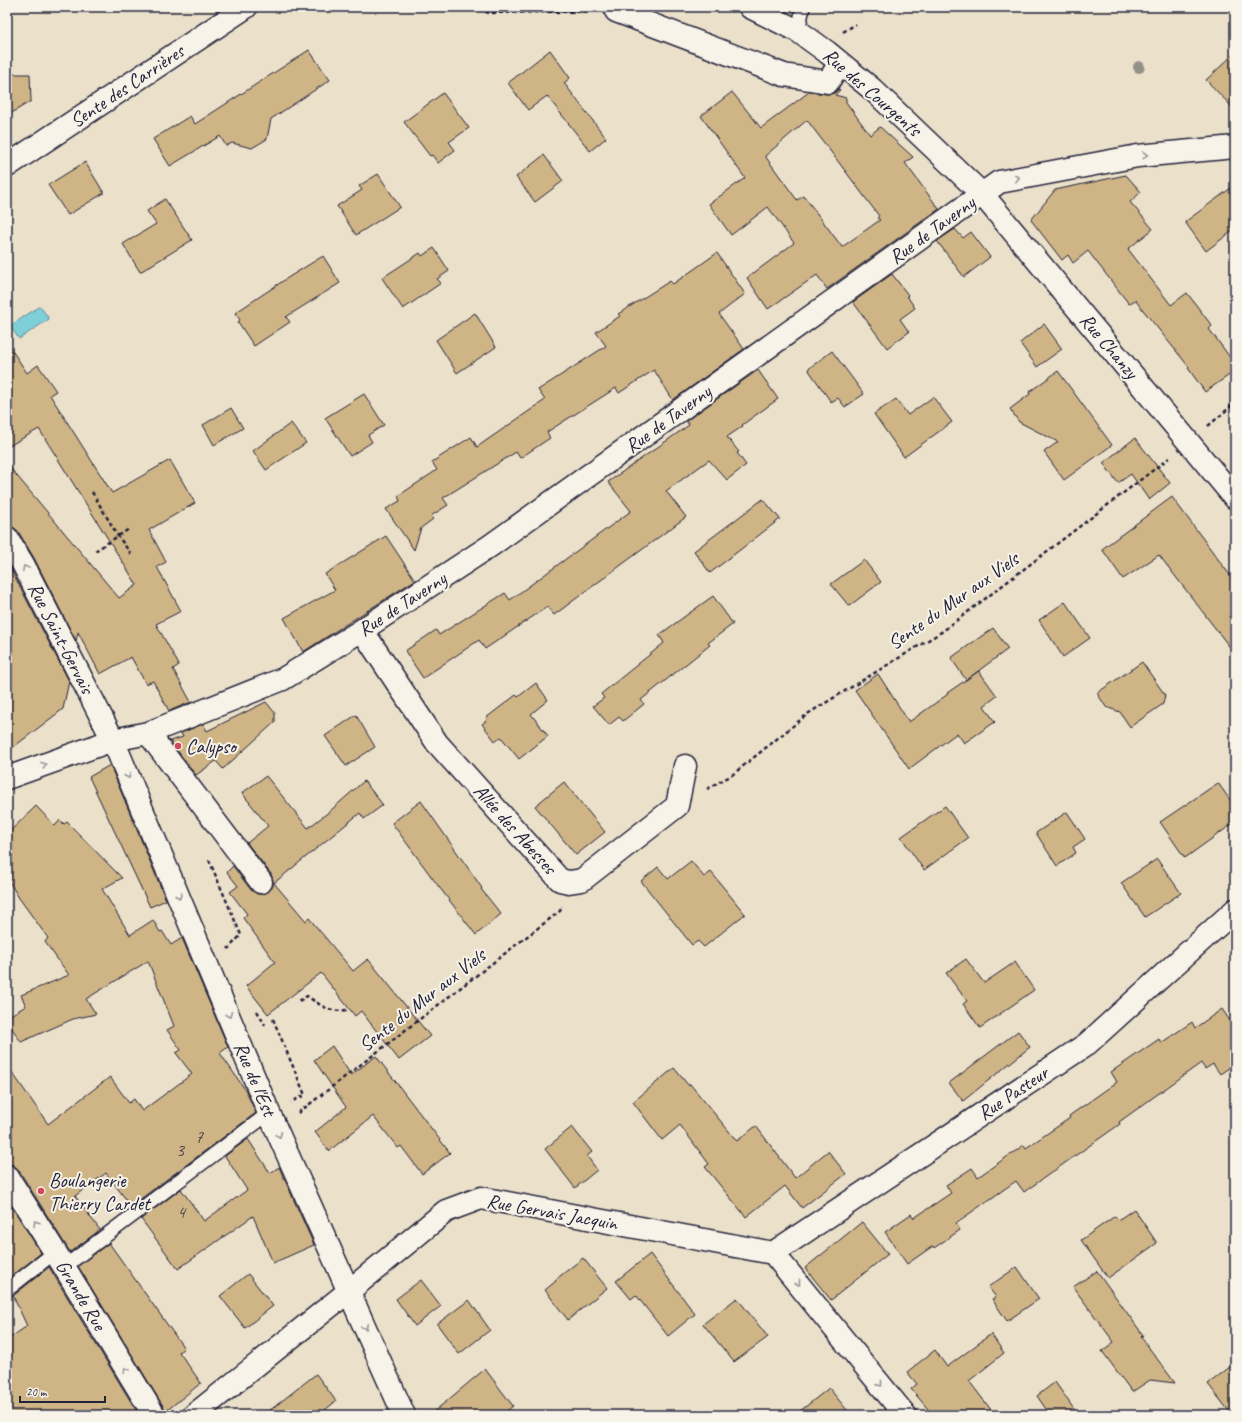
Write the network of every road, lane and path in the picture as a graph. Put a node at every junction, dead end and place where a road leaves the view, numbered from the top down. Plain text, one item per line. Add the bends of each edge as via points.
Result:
1 (246, 7) edge
2 (472, 7) edge
3 (750, 7) edge
4 (803, 7) edge
5 (616, 11) joint
6 (798, 31) junction
7 (840, 63) junction
8 (1235, 147) edge
9 (7, 166) edge
10 (982, 194) junction
11 (1235, 403) edge
12 (1188, 442) junction
13 (92, 492) dead end
14 (1235, 498) edge
15 (129, 529) dead end
16 (118, 536) junction
17 (7, 538) edge
18 (95, 550) dead end
19 (131, 554) dead end
20 (362, 630) junction
21 (148, 733) junction
22 (113, 740) junction
23 (685, 766) dead end
24 (7, 778) edge
25 (677, 806) junction
26 (209, 858) dead end
27 (261, 882) dead end
28 (569, 882) junction
29 (1235, 910) edge
30 (223, 954) dead end
31 (299, 1001) dead end
32 (254, 1007) dead end
33 (349, 1009) dead end
34 (273, 1019) dead end
35 (265, 1024) dead end
36 (273, 1121) junction
37 (7, 1176) edge
38 (773, 1253) junction
39 (60, 1260) junction
40 (356, 1285) junction
41 (7, 1290) edge
42 (154, 1415) edge
43 (194, 1415) edge
44 (404, 1415) edge
45 (905, 1415) edge

1 - 9 street, Sente des Carrières
2 - 5 path via 488,13
3 - 6 street, Rue des Courgents
4 - 6 lane
5 - 7 street via 784,75 828,82
6 - 7 street, Rue des Courgents
7 - 10 street, Rue des Courgents via 872,89
10 -> 8 street, Rue de Taverny via 999,182 1077,167 1138,156
10 - 12 street, Rue Chanzy
10 - 20 street, Rue de Taverny via 490,546
11 - 12 path, Sente du Mur aux Viels
12 - 14 street, Rue Chanzy
12 - 25 path, Sente du Mur aux Viels via 943,631 809,713 732,775
13 - 16 path
15 - 16 path
16 - 18 path
16 - 19 path
22 -> 17 street, Rue Saint-Gervais via 23,564
20 - 21 street, Rue de Taverny via 283,679
20 - 28 street, Allée des Abesses via 437,743 560,880
21 - 22 street, Rue de Taverny
21 - 27 street
24 -> 22 street, Rue de Taverny
22 -> 36 street, Rue de l'Est
23 - 25 street
25 - 28 street, Allée des Abesses via 582,880
26 - 30 path via 241,935
28 - 36 path, Sente du Mur aux Viels via 560,911
29 - 38 street, Rue Pasteur via 1087,1044
31 - 33 path via 307,996 333,1010 342,1012
32 - 35 path
34 - 36 path via 305,1095
36 - 39 lane
36 -> 40 street, Rue de l'Est
39 -> 37 street, Grande Rue
38 - 40 street, Rue Gervais Jacquin via 481,1198 446,1211
38 -> 45 street
39 - 41 lane
42 -> 39 street, Grande Rue
40 - 43 street, Rue Gervais Jacquin
40 -> 44 street, Rue de l'Est

